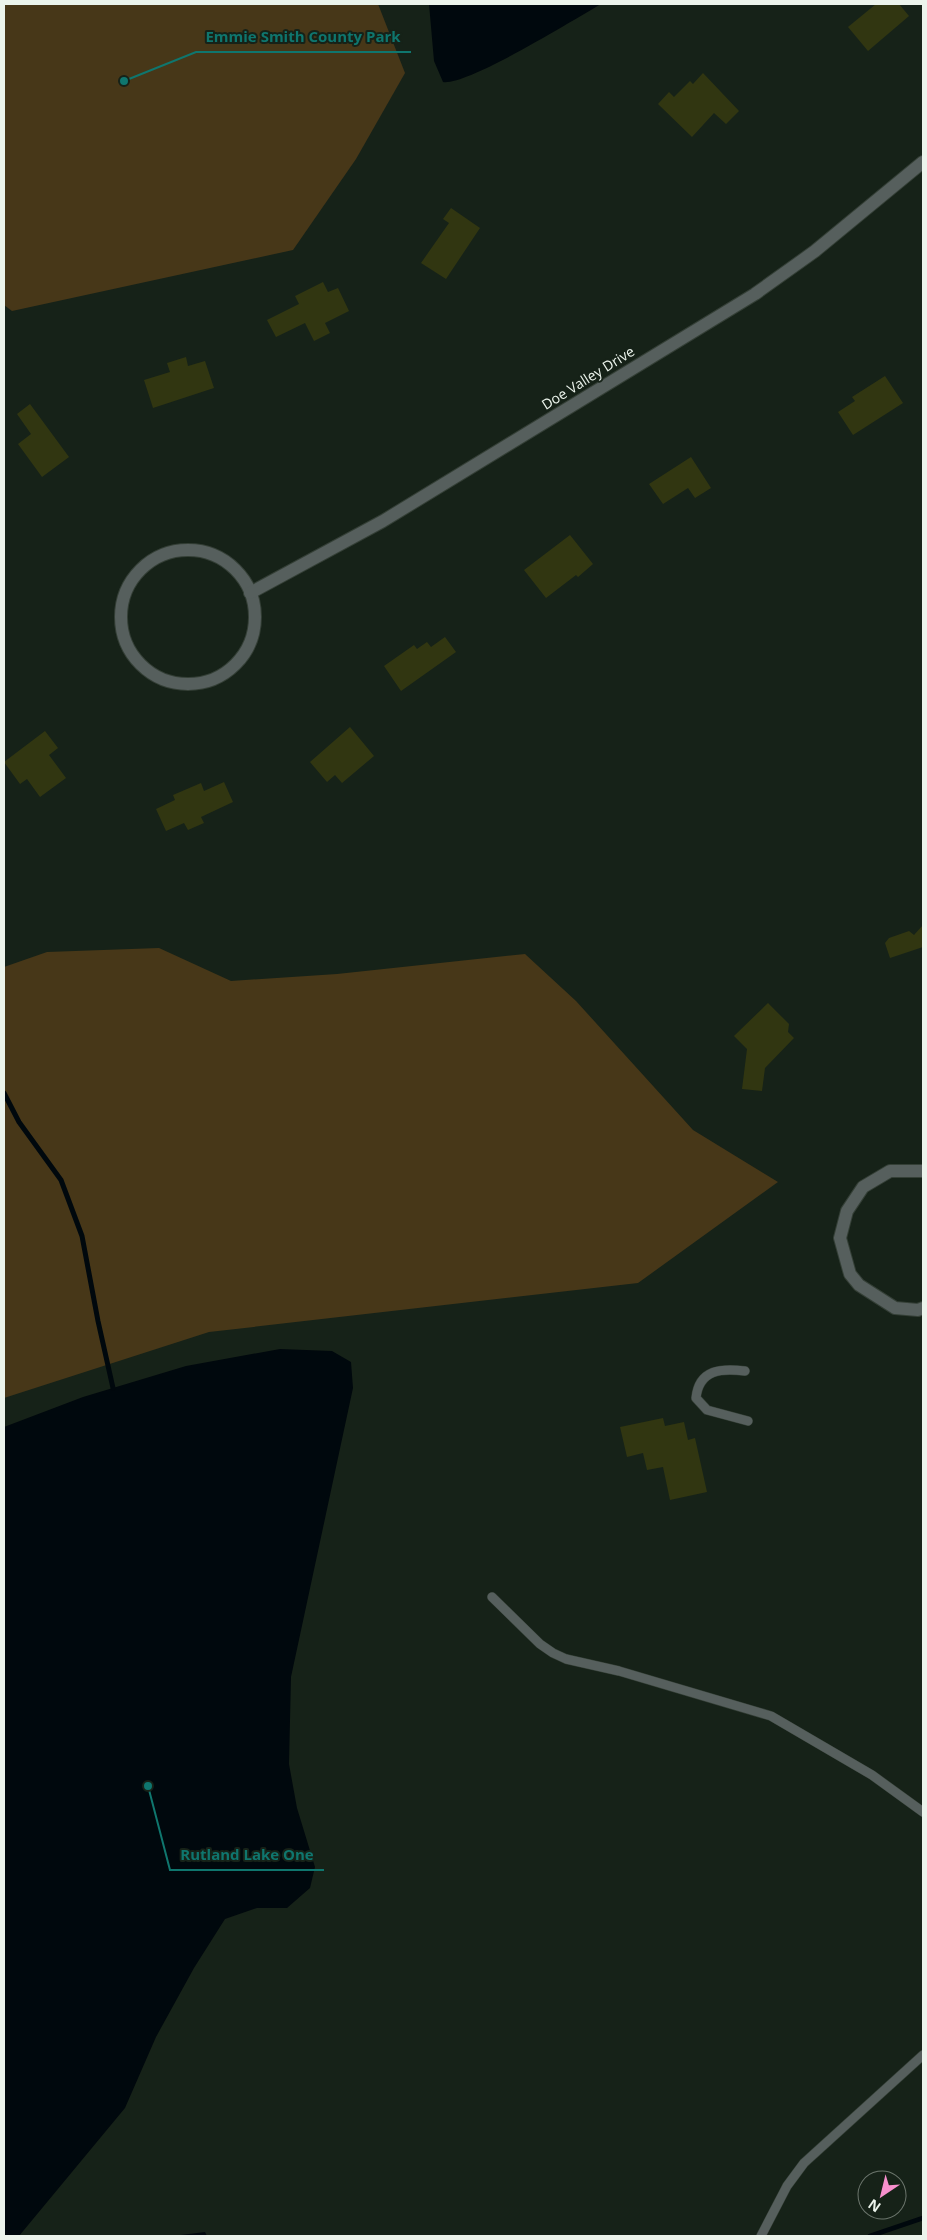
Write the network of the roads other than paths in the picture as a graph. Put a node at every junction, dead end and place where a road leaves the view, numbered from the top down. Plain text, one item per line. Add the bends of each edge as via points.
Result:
1 (923, 162) edge
2 (250, 593) junction
3 (923, 1171) edge
4 (923, 1308) edge
5 (745, 1371) dead end
6 (748, 1421) dead end
7 (492, 1597) dead end
8 (923, 1812) edge
9 (923, 2055) edge
10 (761, 2236) edge

1 - 2 street, Doe Valley Drive via 815,251 754,294 383,521
2 - 2 street via 238,573 214,556 199,551 177,551 156,558 136,575 124,594 121,617 124,638 133,656 149,672 169,682 191,685 213,680 232,668 246,651 254,631 255,611
3 - 4 street via 890,1171 863,1187 847,1210 840,1238 850,1274 859,1285 895,1308
5 - 6 lane via 728,1369 714,1372 697,1388 696,1398 707,1410
7 - 8 lane via 553,1653 771,1716 872,1774
9 - 10 lane via 804,2163 787,2186

